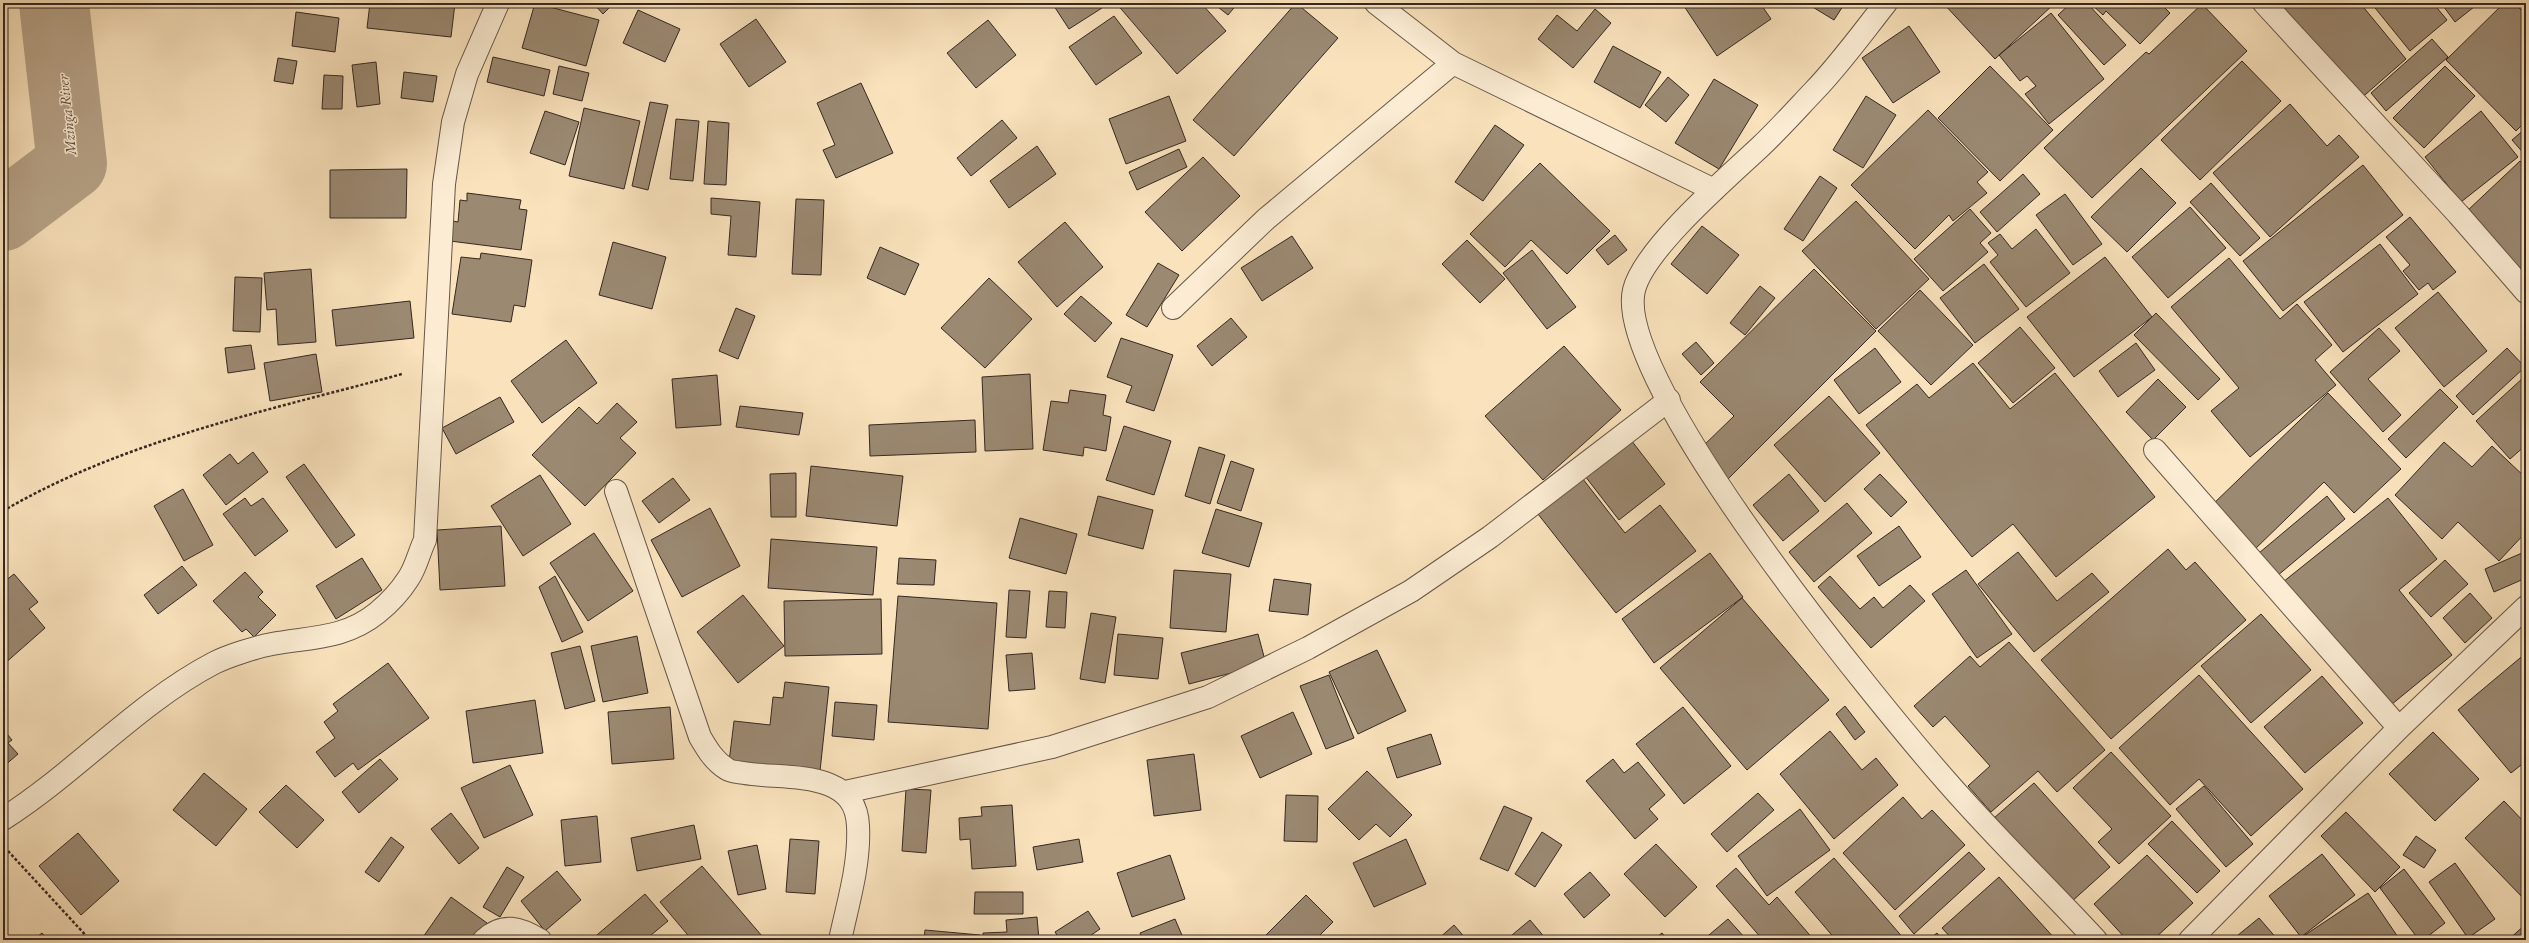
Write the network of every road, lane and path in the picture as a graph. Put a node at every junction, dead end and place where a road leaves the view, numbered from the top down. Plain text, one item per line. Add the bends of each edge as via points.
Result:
1 (498, 3) edge
2 (1376, 3) edge
3 (1886, 3) edge
4 (2264, 3) edge
5 (1453, 63) junction
6 (1714, 190) junction
7 (2526, 292) edge
8 (1173, 308) dead end
9 (435, 365) junction
10 (1669, 400) junction
11 (2155, 450) dead end
12 (616, 491) dead end
13 (3, 511) edge
14 (2526, 607) edge
15 (2399, 728) junction
16 (845, 792) junction
17 (3, 819) edge
18 (7, 850) dead end
19 (90, 940) edge
20 (484, 940) edge
21 (540, 940) edge
22 (840, 940) edge
23 (2096, 940) edge
24 (2190, 940) edge

1 - 9 street via 467,74 453,122 444,184
2 - 5 street
3 - 6 street via 1817,88
4 - 7 street via 2453,208
5 - 6 street
5 - 8 street via 1266,219
6 - 10 street via 1676,228 1643,267 1634,290 1632,315 1645,354
9 - 13 path via 235,420 131,453 40,490
9 - 17 street via 425,540 408,579 378,613 351,629 316,639 271,644 216,662 174,686 141,710 61,777
10 - 16 street via 1490,537 1411,591 1308,648 1208,697 1052,747
10 - 23 street via 1708,470 1760,548 1855,669 1948,784
11 - 15 street
12 - 16 street via 700,737 711,756 728,770 808,779
14 - 15 street
15 - 24 street
16 - 22 street via 854,807 858,825 855,873
18 - 19 path
20 - 21 street via 497,930 512,927

